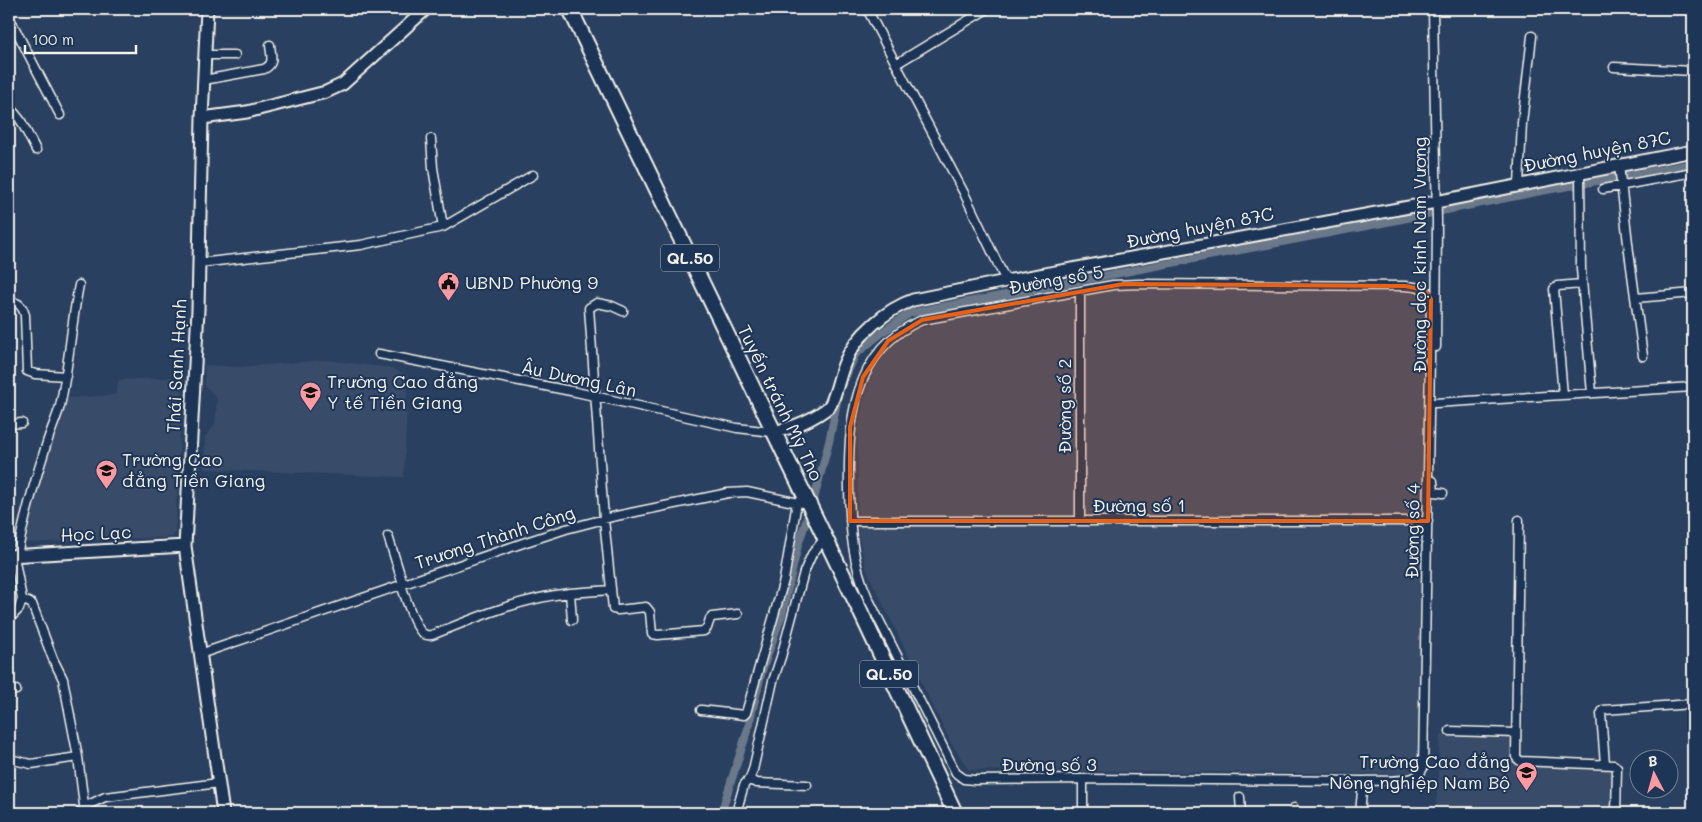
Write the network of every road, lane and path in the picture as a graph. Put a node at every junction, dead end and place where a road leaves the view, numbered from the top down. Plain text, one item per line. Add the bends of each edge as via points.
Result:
1 (207, 9) edge
2 (426, 9) edge
3 (570, 9) edge
4 (867, 9) edge
5 (987, 9) edge
6 (1433, 9) edge
7 (9, 17) edge
8 (1532, 36) dead end
9 (270, 45) dead end
10 (235, 54) dead end
11 (205, 56) junction
12 (896, 64) junction
13 (1614, 67) dead end
14 (1693, 71) edge
15 (204, 80) junction
16 (9, 106) edge
17 (60, 115) dead end
18 (202, 118) junction
19 (431, 139) dead end
20 (36, 150) dead end
21 (1693, 151) edge
22 (1620, 168) junction
23 (1693, 172) edge
24 (533, 175) dead end
25 (1580, 177) junction
26 (1622, 183) junction
27 (1519, 185) junction
28 (1603, 189) dead end
29 (1436, 209) junction
30 (444, 227) junction
31 (199, 263) junction
32 (1006, 281) junction
33 (1582, 284) junction
34 (78, 285) dead end
35 (1080, 290) junction
36 (1425, 290) joint
37 (1693, 293) edge
38 (1636, 298) junction
39 (9, 301) edge
40 (622, 311) dead end
41 (379, 354) dead end
42 (1643, 356) dead end
43 (66, 376) junction
44 (1693, 387) edge
45 (1592, 393) junction
46 (1563, 395) junction
47 (594, 396) junction
48 (1435, 403) junction
49 (22, 423) dead end
50 (9, 424) edge
51 (773, 432) junction
52 (1443, 493) dead end
53 (805, 504) junction
54 (604, 519) junction
55 (1519, 520) dead end
56 (850, 521) junction
57 (1080, 521) junction
58 (1428, 521) junction
59 (388, 536) dead end
60 (824, 536) junction
61 (185, 546) junction
62 (13, 556) edge
63 (402, 584) junction
64 (611, 590) junction
65 (570, 592) junction
66 (22, 599) junction
67 (862, 600) junction
68 (738, 614) dead end
69 (9, 619) edge
70 (572, 620) dead end
71 (200, 654) junction
72 (1693, 704) edge
73 (701, 710) dead end
74 (1450, 731) dead end
75 (1516, 733) junction
76 (938, 736) junction
77 (922, 743) junction
78 (78, 757) junction
79 (9, 759) edge
80 (1605, 764) junction
81 (1420, 774) joint
82 (1083, 779) junction
83 (748, 780) junction
84 (1363, 780) junction
85 (219, 783) junction
86 (806, 785) dead end
87 (1240, 797) dead end
88 (83, 811) edge
89 (223, 813) edge
90 (736, 813) edge
91 (955, 813) edge
92 (1083, 813) edge
93 (1241, 813) edge
94 (1360, 813) edge
95 (1616, 813) edge

1 - 11 street, Thái Sanh Hạnh
2 - 18 street via 344,84 326,92 247,112
3 - 51 highway, Tuyến tránh Mỹ Tho / QL.50
4 - 12 street
5 - 12 street
6 - 29 street, Đường dọc kinh Nam Vương
7 - 17 street
8 - 27 street
9 - 15 street via 270,66
10 - 11 street
11 - 15 street, Thái Sanh Hạnh
12 - 32 street
13 - 14 street
15 - 18 street, Thái Sanh Hạnh
16 - 20 street
18 - 31 street, Thái Sanh Hạnh
19 - 30 street
21 - 22 street, Đường huyện 87C
22 - 25 street, Đường huyện 87C
22 - 26 street
23 - 26 street
24 - 30 street
25 - 27 street, Đường huyện 87C
25 - 33 street
26 - 28 street
26 - 38 street
27 - 29 street, Đường huyện 87C
29 - 32 street, Đường huyện 87C
29 - 48 street, Đường dọc kinh Nam Vương
30 - 31 street via 361,244
31 - 61 street, Thái Sanh Hạnh
32 - 51 street, Đường huyện 87C via 914,300 891,311 869,329 850,352 830,406 791,428
33 - 45 street
33 - 46 street via 1554,289
34 - 43 street
35 - 36 street, Đường số 5 via 1140,284 1405,286
35 - 56 street, Đường số 5 via 922,320 888,341 864,377 852,412
35 - 57 street, Đường số 2
36 - 58 street, Đường số 4 via 1431,299
37 - 38 street
38 - 42 street
39 - 43 street via 23,307 28,371
40 - 47 street via 597,303 589,308
41 - 47 street, Âu Dương Lân
43 - 62 street via 59,409
44 - 45 street
45 - 46 street
46 - 48 street
47 - 51 street, Âu Dương Lân via 737,428
47 - 54 street
48 - 52 street, Đường dọc kinh Nam Vương via 1433,486 1434,492
49 - 50 street
51 - 53 highway, Tuyến tránh Mỹ Tho / QL.50
53 - 54 street, Trương Thành Công via 740,492
53 - 60 highway, Tuyến tránh Mỹ Tho / QL.50
53 - 73 street via 746,713 737,715
54 - 63 street, Trương Thành Công
54 - 64 street
55 - 75 street
56 - 57 street, Đường số 1
56 - 67 street, Đường số 3
57 - 58 street, Đường số 1
58 - 81 street, Đường số 4 via 1423,768
59 - 63 street
60 - 67 highway, Tuyến tránh Mỹ Tho / QL.50
60 - 83 street via 804,572
61 - 62 street, Học Lạc
61 - 71 street, Thái Sanh Hạnh
62 - 66 street
63 - 65 street via 412,616 421,633 428,636 545,595
63 - 71 street, Trương Thành Công
64 - 65 street
64 - 68 street via 613,609 648,608 652,634 704,631 712,617
65 - 70 street
66 - 69 street via 19,609
66 - 78 street via 32,604 63,678
67 - 76 street, Đường số 3
67 - 77 highway, Tuyến tránh Mỹ Tho / QL.50
71 - 85 street, Thái Sanh Hạnh
72 - 80 street via 1603,710
74 - 75 street
75 - 80 street via 1516,754 1520,761
76 - 77 street
76 - 82 street, Đường số 3 via 956,773 964,779
77 - 91 highway, Tuyến tránh Mỹ Tho / QL.50
78 - 79 street via 32,764
78 - 88 street
80 - 95 street via 1617,768
81 - 84 street, Đường số 3 via 1407,780
82 - 84 street, Đường số 3
82 - 92 street
83 - 86 street
83 - 90 street via 742,789
84 - 94 street
85 - 88 street via 105,797
85 - 89 street, Thái Sanh Hạnh
87 - 93 street

